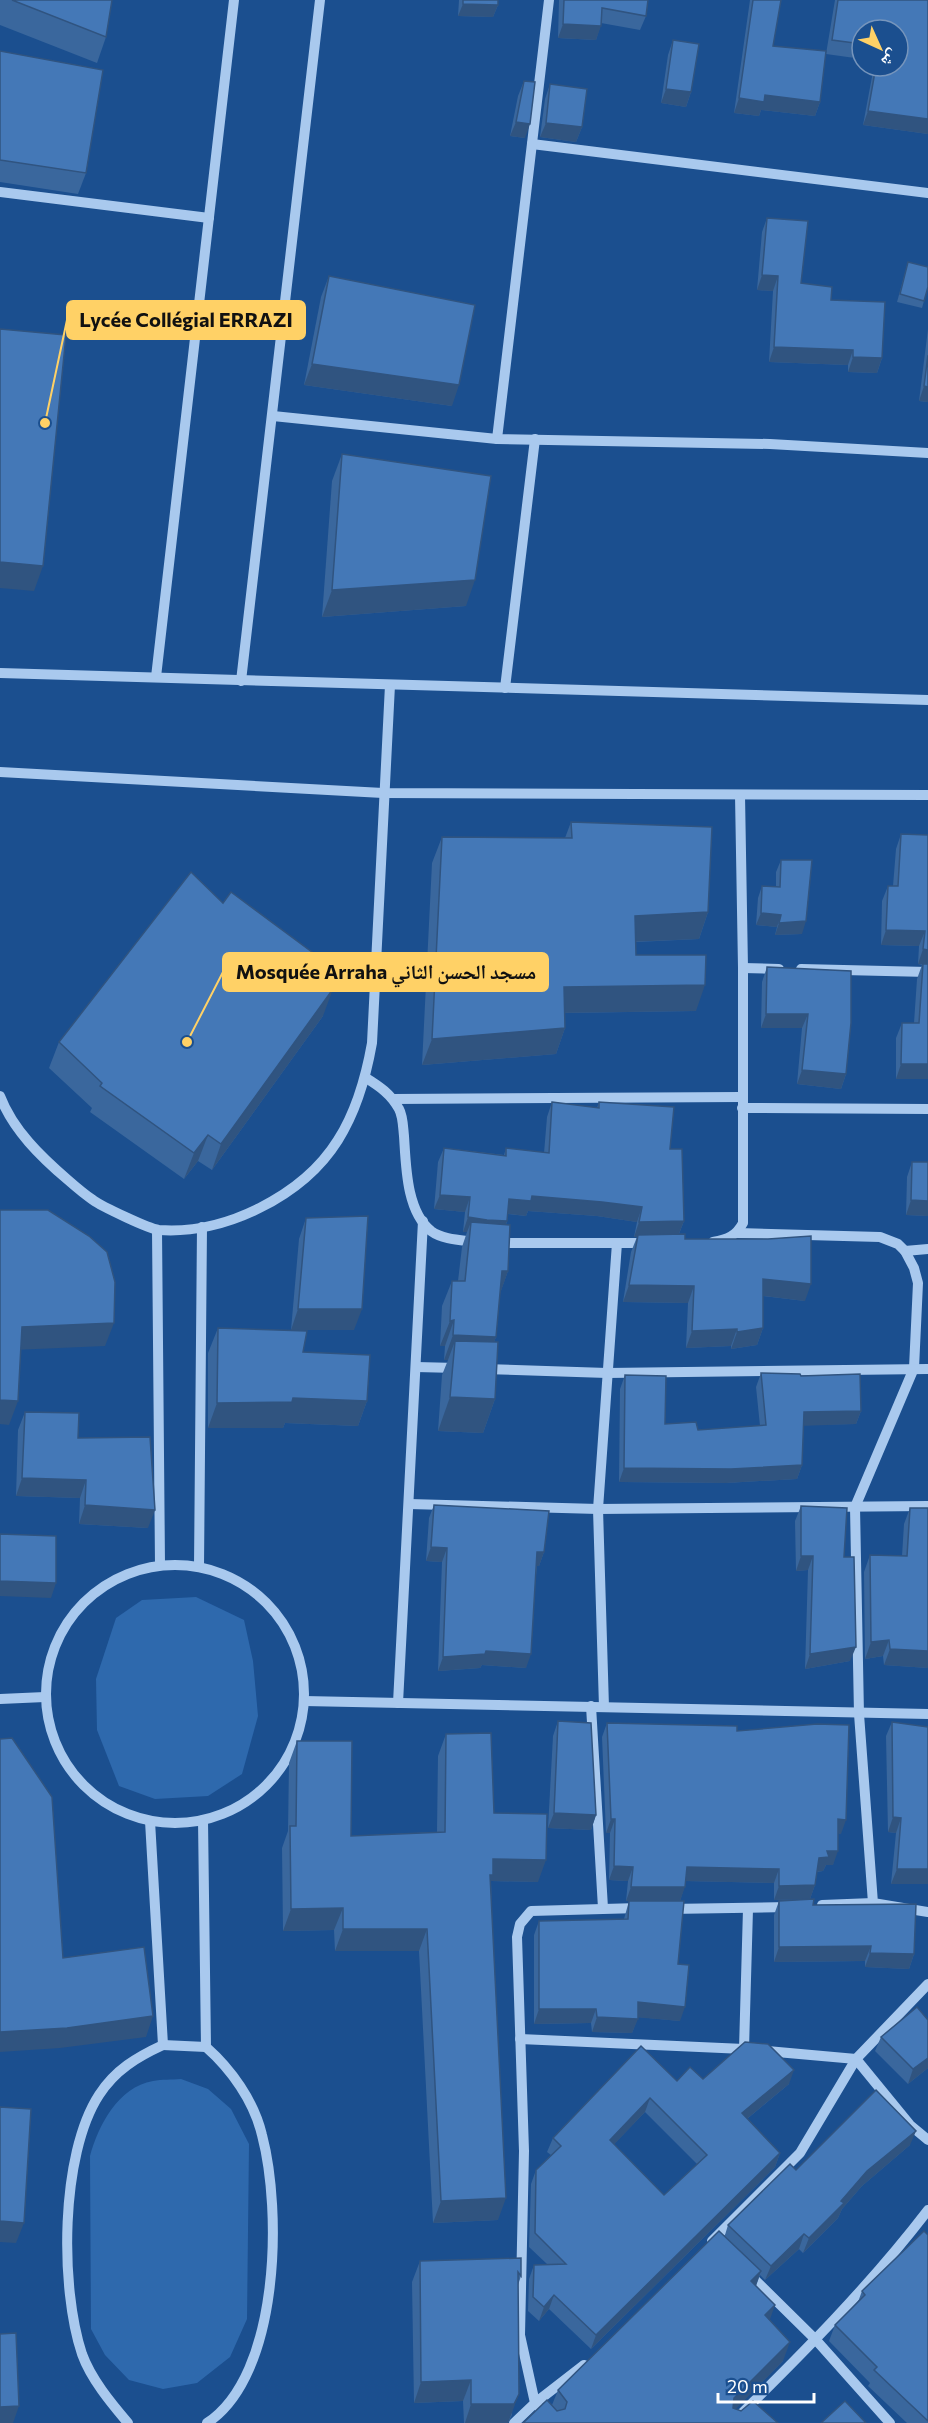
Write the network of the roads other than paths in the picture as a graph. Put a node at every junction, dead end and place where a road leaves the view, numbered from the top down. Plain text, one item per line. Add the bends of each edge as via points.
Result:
1 (234, 0) edge
2 (320, 0) edge
3 (549, 0) edge
4 (532, 144) junction
5 (0, 192) edge
6 (928, 193) edge
7 (209, 218) junction
8 (273, 416) junction
9 (497, 439) junction
10 (535, 439) junction
11 (928, 453) edge
12 (0, 674) edge
13 (156, 677) junction
14 (241, 681) junction
15 (390, 685) junction
16 (505, 688) junction
17 (928, 700) edge
18 (0, 772) edge
19 (383, 793) junction
20 (740, 795) junction
21 (928, 795) edge
22 (743, 968) junction
23 (928, 972) edge
24 (366, 1078) junction
25 (0, 1096) edge
26 (393, 1099) junction
27 (742, 1103) junction
28 (928, 1109) edge
29 (423, 1221) junction
30 (202, 1227) junction
31 (157, 1230) junction
32 (738, 1233) junction
33 (617, 1243) junction
34 (661, 1243) edge
35 (705, 1243) edge
36 (928, 1249) edge
37 (905, 1251) junction
38 (416, 1367) junction
39 (464, 1368) edge
40 (914, 1368) junction
41 (476, 1369) edge
42 (928, 1369) edge
43 (607, 1373) junction
44 (409, 1504) junction
45 (928, 1506) edge
46 (855, 1507) junction
47 (598, 1509) junction
48 (160, 1565) junction
49 (199, 1567) junction
50 (45, 1697) junction
51 (0, 1700) edge
52 (304, 1701) junction
53 (398, 1703) junction
54 (591, 1707) junction
55 (604, 1707) junction
56 (859, 1713) junction
57 (928, 1714) edge
58 (203, 1820) junction
59 (150, 1821) junction
60 (873, 1903) junction
61 (603, 1908) junction
62 (748, 1909) junction
63 (928, 1912) edge
64 (928, 1984) edge
65 (519, 2039) junction
66 (163, 2045) junction
67 (206, 2047) junction
68 (744, 2049) junction
69 (856, 2059) junction
70 (928, 2140) edge
71 (928, 2210) edge
72 (713, 2245) edge
73 (742, 2268) edge
74 (816, 2340) junction
75 (589, 2361) edge
76 (535, 2403) junction
77 (128, 2423) edge
78 (207, 2423) edge
79 (514, 2423) edge
80 (553, 2423) edge
81 (732, 2423) edge
82 (890, 2423) edge

1 - 7 street
2 - 8 street
3 - 4 street
4 - 6 street
4 - 9 street
5 - 7 street
7 - 13 street
8 - 9 street
8 - 14 street
9 - 10 street
10 - 11 street via 770,444
10 - 16 street
12 - 13 street
13 - 14 street
14 - 15 street
15 - 16 street
15 - 19 street
16 - 17 street
18 - 19 street
19 - 20 street
19 - 24 street via 372,1042
20 - 21 street
20 - 22 street
22 - 23 street
22 - 27 street
24 - 26 street
24 - 30 street via 353,1114 337,1142 307,1174 275,1201 242,1216
25 - 31 street via 20,1130 45,1160 94,1202
26 - 27 street
26 - 29 street via 401,1111 408,1180
27 - 28 street
27 - 32 street via 744,1204
29 - 33 street via 441,1237 480,1243
29 - 38 street
30 - 31 street
30 - 49 street
31 - 48 street
32 - 35 street via 726,1240
32 - 37 street via 880,1237
33 - 34 street
33 - 43 street
36 - 37 street
37 - 40 street via 918,1283
38 - 39 street
38 - 44 street
40 - 42 street
40 - 43 street
40 - 46 street
41 - 43 street
43 - 47 street
44 - 47 street
44 - 53 street
45 - 46 street
46 - 47 street
46 - 56 street
47 - 55 street
48 - 49 street
48 - 50 street via 124,1575 91,1596 66,1625 50,1659
49 - 52 street via 234,1578 264,1600 281,1622 301,1664
50 - 51 street
50 - 59 street via 53,1740 75,1778 109,1806
52 - 53 street
52 - 58 street via 295,1742 273,1778 242,1804
53 - 54 street
54 - 55 street
54 - 61 street
55 - 56 street
56 - 57 street
56 - 60 street
58 - 59 street via 177,1824
58 - 67 street
59 - 66 street
60 - 62 street
60 - 63 street
61 - 62 street
61 - 65 street via 526,1914 517,1936
62 - 68 street
64 - 69 street
65 - 68 street
65 - 76 street via 524,2151 520,2335
66 - 67 street
66 - 77 street via 131,2060 100,2093 89,2111 72,2182 68,2265 73,2316 83,2356 96,2381
67 - 78 street via 232,2074 262,2133 271,2229 267,2313 253,2362 232,2401
68 - 69 street
69 - 70 street via 910,2125
69 - 72 street via 800,2153
71 - 74 street via 890,2259
73 - 74 street
74 - 81 street
74 - 82 street
75 - 76 street
76 - 79 street
76 - 80 street

